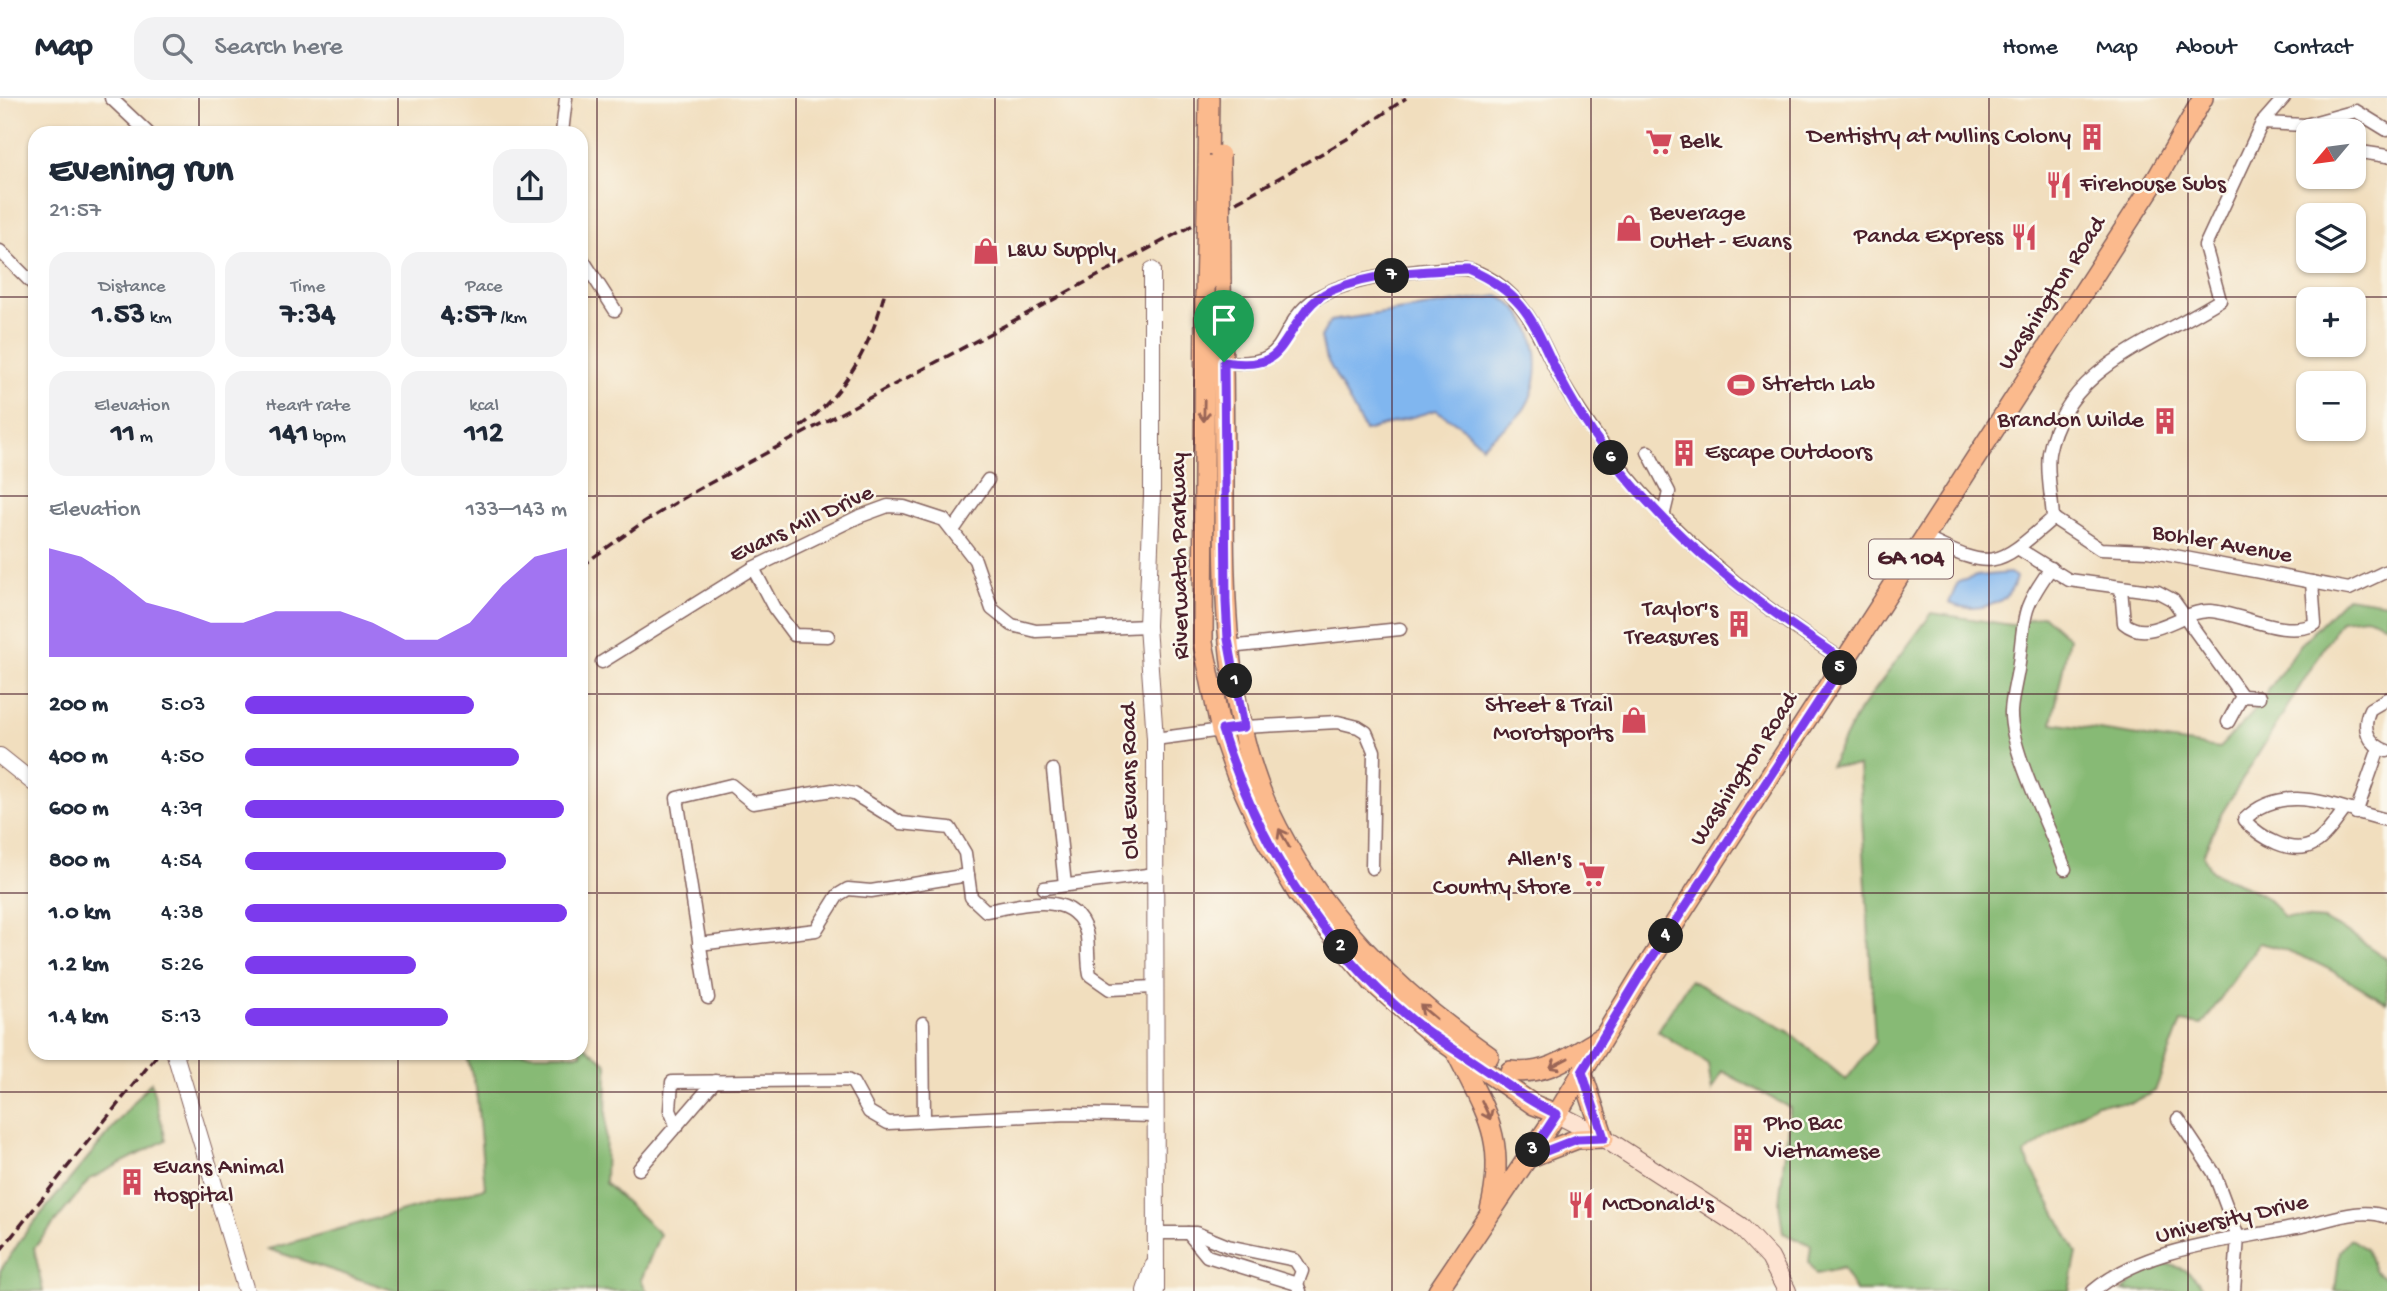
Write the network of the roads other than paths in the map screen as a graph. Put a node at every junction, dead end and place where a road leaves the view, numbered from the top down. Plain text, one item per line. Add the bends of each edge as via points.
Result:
1 (111, 98) edge
2 (565, 98) edge
3 (1209, 98) edge
4 (1222, 98) edge
5 (2203, 98) edge
6 (2284, 98) edge
7 (2333, 119) edge
8 (2262, 122) junction
9 (141, 126) edge
10 (563, 126) edge
11 (2296, 127) edge
12 (2387, 130) edge
13 (2366, 153) edge
14 (2387, 156) edge
15 (1214, 160) junction
16 (0, 251) edge
17 (588, 268) edge
18 (1152, 270) dead end
19 (28, 279) edge
20 (615, 310) dead end
21 (1224, 362) junction
22 (1648, 452) dead end
23 (988, 480) dead end
24 (1663, 517) junction
25 (2053, 518) junction
26 (954, 529) junction
27 (1925, 538) junction
28 (2019, 549) junction
29 (753, 568) junction
30 (2050, 568) junction
31 (2387, 571) edge
32 (2312, 582) junction
33 (2121, 588) junction
34 (2186, 617) junction
35 (1147, 626) junction
36 (1399, 629) dead end
37 (828, 636) dead end
38 (1229, 647) junction
39 (1845, 661) junction
40 (602, 662) dead end
41 (2242, 696) junction
42 (2259, 697) dead end
43 (2387, 699) edge
44 (2228, 722) dead end
45 (1244, 727) junction
46 (1222, 730) junction
47 (1155, 739) junction
48 (2383, 750) edge
49 (0, 756) edge
50 (1053, 770) dead end
51 (28, 778) edge
52 (2351, 811) junction
53 (2387, 820) edge
54 (1372, 868) dead end
55 (2064, 869) dead end
56 (1156, 874) junction
57 (968, 875) junction
58 (1065, 886) junction
59 (1044, 888) dead end
60 (699, 944) junction
61 (1155, 987) junction
62 (708, 998) dead end
63 (923, 1023) dead end
64 (1603, 1036) junction
65 (1455, 1049) junction
66 (177, 1060) edge
67 (1510, 1071) junction
68 (1582, 1072) junction
69 (715, 1081) junction
70 (1557, 1114) junction
71 (1155, 1116) junction
72 (923, 1119) junction
73 (2178, 1119) dead end
74 (677, 1127) junction
75 (1604, 1138) junction
76 (1528, 1158) junction
77 (639, 1169) dead end
78 (2387, 1217) edge
79 (1488, 1218) junction
80 (1155, 1233) junction
81 (1188, 1233) junction
82 (2238, 1237) junction
83 (1155, 1261) junction
84 (1298, 1288) edge
85 (246, 1291) edge
86 (1145, 1291) edge
87 (1156, 1291) edge
88 (1438, 1291) edge
89 (1787, 1291) edge
90 (2093, 1291) edge
91 (2234, 1291) edge

1 - 9 street
2 - 10 street
3 - 15 main road, Riverwatch Parkway
4 - 15 main road, Riverwatch Parkway
5 - 27 main road, Washington Road / GA 104 via 2157,178
6 - 8 street
7 - 12 street via 2356,111
8 - 11 street
8 - 25 street via 2205,246 2220,300 2102,367 2064,409 2049,454
13 - 14 street
15 - 21 main road, Riverwatch Parkway, bridge
15 -> 46 main road, Riverwatch Parkway, bridge via 1205,294 1202,608 1203,643
16 - 19 street
17 - 20 street
18 - 35 street, Old Evans Road
21 - 24 street via 1265,361 1273,356 1303,310 1330,291 1394,276 1468,269 1509,291 1525,307 1568,393 1603,447
21 - 38 main road, Riverwatch Parkway via 1224,579
22 - 24 street via 1669,492
23 - 26 street
24 - 39 street via 1787,624
25 - 28 street
25 - 32 street, Bohler Avenue via 2100,549 2148,551
26 - 29 street, Evans Mill Drive via 944,520 888,506
26 - 35 street, Evans Mill Drive via 975,560 992,609 1012,625 1036,631
27 - 28 street via 1978,561 1998,559
27 - 39 main road, Washington Road / GA 104
28 - 30 street
29 - 37 street via 794,635
29 - 40 street, Evans Mill Drive
30 - 33 street via 2069,580
30 - 55 street via 2028,600 2021,625 2011,712 2016,744
31 - 32 street, Bohler Avenue via 2349,589
32 - 34 street via 2315,624 2305,629 2209,611
33 - 34 street via 2158,592 2173,600
33 - 34 street via 2124,623 2132,630 2145,631
34 - 41 street
35 - 47 street, Old Evans Road
36 - 38 street
38 - 45 main road, Riverwatch Parkway
39 - 64 main road, Washington Road / GA 104
41 - 42 street
41 - 44 street
43 - 48 street via 2376,703 2366,718 2367,735
45 - 46 street
45 - 54 street via 1338,722 1366,732 1375,764
67 -> 45 main road, Riverwatch Parkway via 1430,1014 1364,953 1334,917 1269,809
46 - 47 street
46 - 65 main road, Riverwatch Parkway via 1251,810 1298,894 1372,982 1411,1019
47 - 56 street, Old Evans Road
48 - 52 street
49 - 51 street
50 - 58 street
52 - 52 street via 2311,798 2273,802 2244,820 2278,845 2296,848 2315,844
52 - 53 street
56 - 58 street
56 - 61 street, Old Evans Road
57 - 60 street via 871,891 848,889 838,895 816,930
57 - 60 street via 965,853 950,828 901,822 854,794 833,790 753,803 731,785 677,798
57 - 61 street via 971,897 986,911 1051,902 1066,906 1081,919 1088,935 1090,975 1110,989
58 - 59 street
60 - 62 street
61 - 71 street, Old Evans Road
63 - 72 street
64 -> 67 main road via 1546,1069
64 - 68 main road, Washington Road / GA 104
65 - 70 main road, Riverwatch Parkway via 1534,1105
65 -> 79 main road via 1491,1121 1496,1158
66 - 85 street
67 - 70 main road, Riverwatch Parkway via 1541,1093
68 - 70 main road, Washington Road / GA 104
68 - 75 main road
69 - 72 street via 847,1080 878,1118 888,1123
69 - 74 street
69 - 74 street via 672,1082 670,1110
70 - 75 main road
70 - 76 main road, Washington Road / GA 104
71 - 72 street
71 - 80 street, Old Evans Road
73 - 82 street via 2214,1173
74 - 77 street
75 - 76 main road via 1577,1139
75 - 89 main road via 1740,1226 1770,1258
76 - 79 main road, Washington Road / GA 104
78 - 82 street, University Drive via 2345,1214
79 - 88 main road, Washington Road / GA 104
80 - 81 street
80 - 83 street, Old Evans Road
81 - 84 street via 1207,1256
81 - 84 street via 1295,1260 1302,1271
82 - 90 street, University Drive via 2166,1255 2112,1275
82 - 91 street
83 - 86 street
83 - 87 street, Old Evans Road

